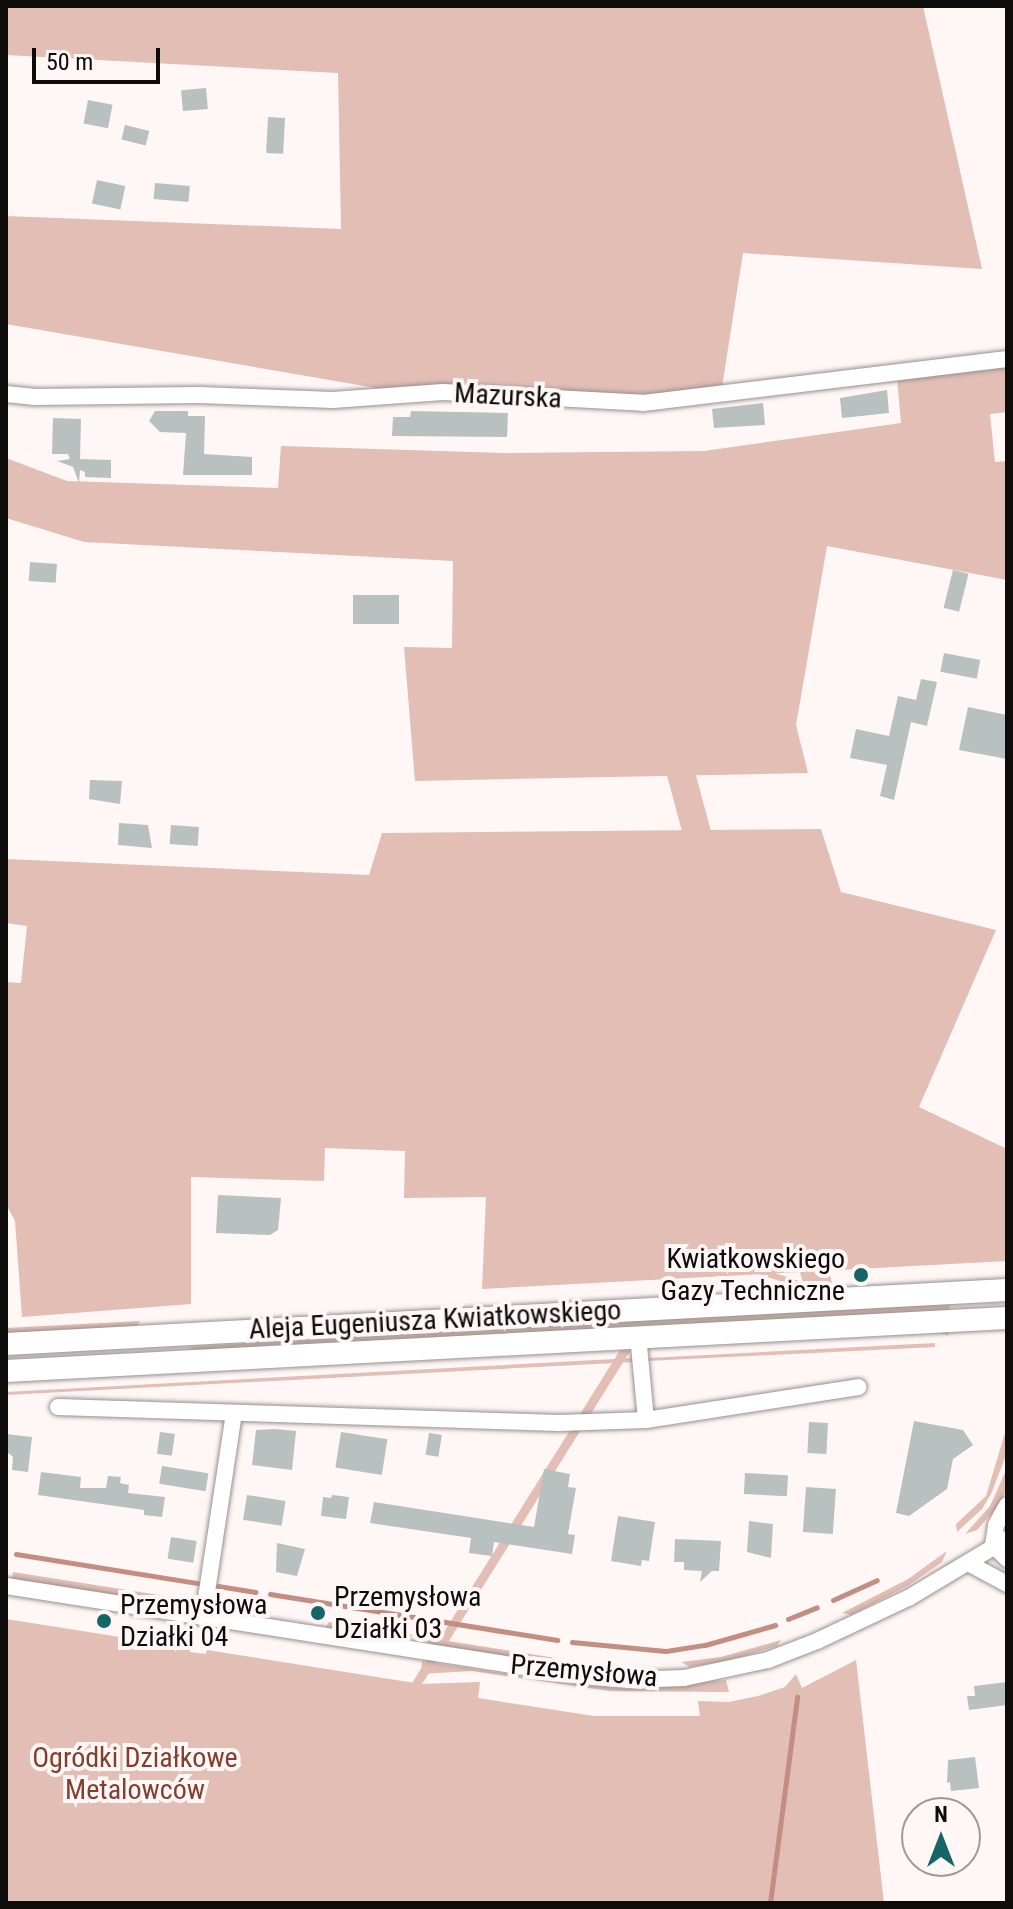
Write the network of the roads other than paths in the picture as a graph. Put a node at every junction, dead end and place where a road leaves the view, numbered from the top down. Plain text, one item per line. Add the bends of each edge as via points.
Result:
1 (1007, 359) edge
2 (6, 394) edge
3 (1007, 1290) edge
4 (1000, 1320) edge
5 (638, 1336) junction
6 (6, 1344) edge
7 (6, 1371) edge
8 (858, 1387) dead end
9 (58, 1407) dead end
10 (234, 1413) junction
11 (646, 1420) junction
12 (1007, 1505) edge
13 (1000, 1542) edge
14 (1007, 1559) edge
15 (970, 1564) junction
16 (1007, 1584) edge
17 (6, 1586) edge
18 (203, 1618) junction

1 - 2 street, Mazurska via 643,403 443,392 333,400
3 - 6 street, Aleja Eugeniusza Kwiatkowskiego
4 - 5 street, Aleja Eugeniusza Kwiatkowskiego
5 - 7 street, Aleja Eugeniusza Kwiatkowskiego
5 - 11 street
8 - 11 street
9 - 10 street
10 - 11 street via 559,1423
10 - 18 street
12 - 13 street via 996,1525
13 - 14 street
13 - 15 street, Przemysłowa
15 - 16 street
15 - 18 street, Przemysłowa via 817,1641 768,1660 684,1678 582,1676
17 - 18 street, Przemysłowa

